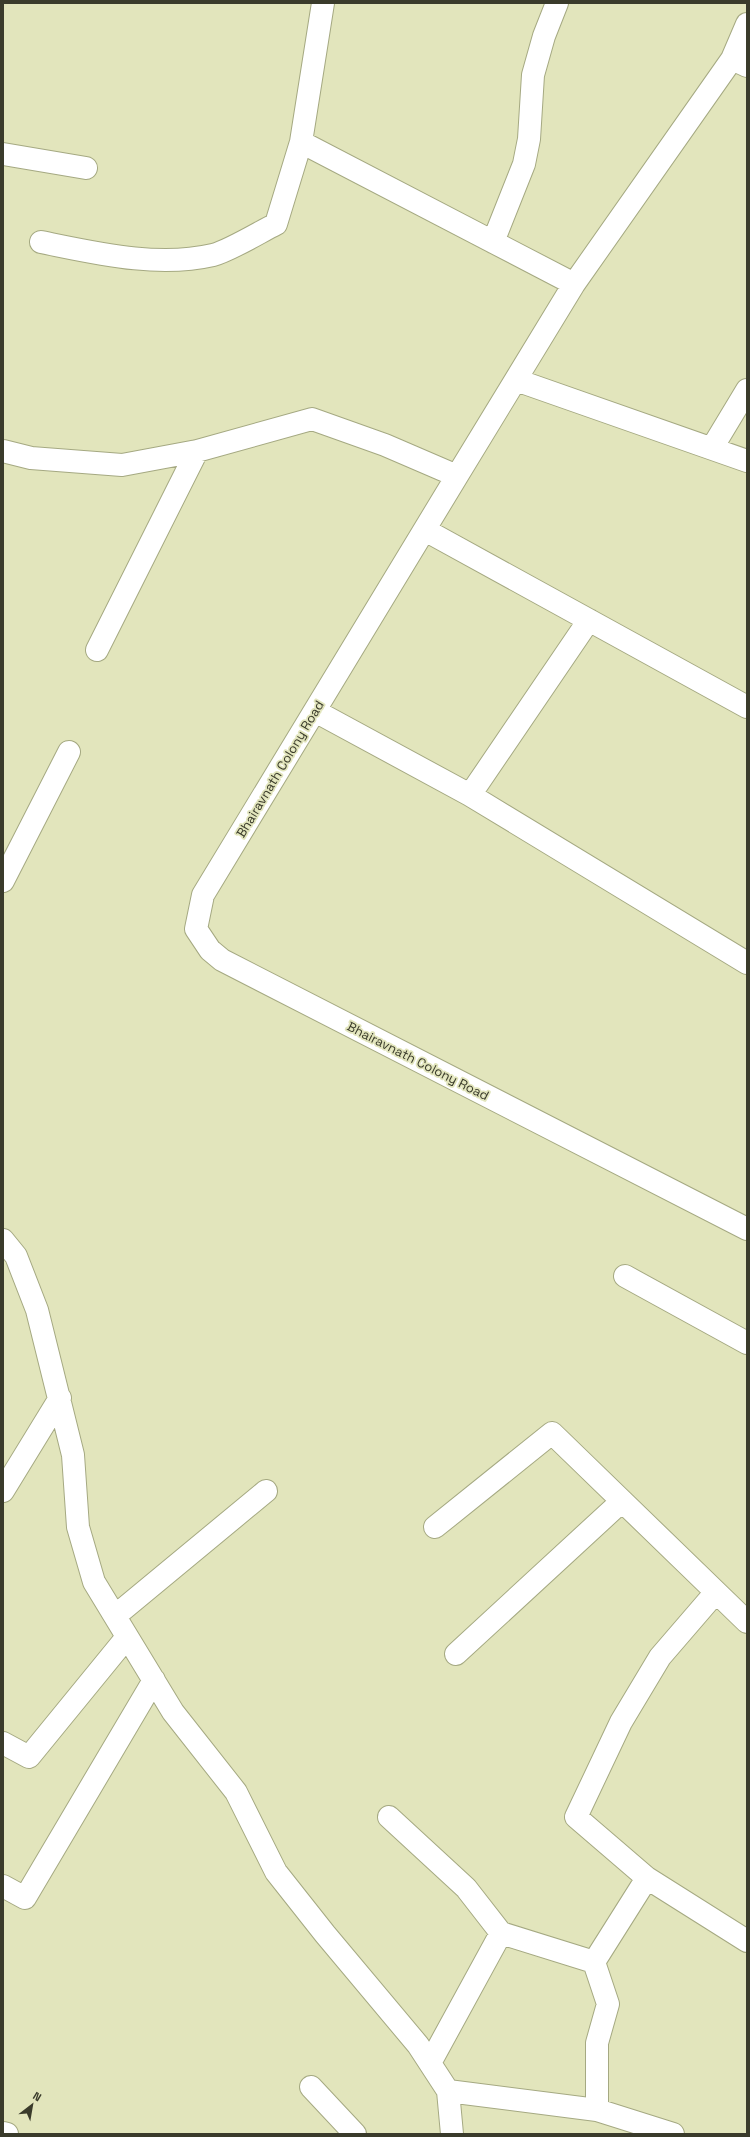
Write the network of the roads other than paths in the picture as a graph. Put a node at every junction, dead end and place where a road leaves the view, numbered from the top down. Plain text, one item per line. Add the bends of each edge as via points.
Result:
1 (323, 3) edge
2 (557, 3) edge
3 (747, 24) edge
4 (739, 62) edge
5 (301, 142) junction
6 (3, 154) edge
7 (86, 168) dead end
8 (41, 242) dead end
9 (493, 242) junction
10 (574, 284) junction
11 (516, 380) junction
12 (747, 390) edge
13 (712, 448) junction
14 (3, 451) edge
15 (197, 451) junction
16 (747, 461) edge
17 (458, 476) junction
18 (425, 530) junction
19 (589, 620) junction
20 (97, 650) dead end
21 (747, 706) edge
22 (315, 711) junction
23 (69, 752) dead end
24 (470, 795) junction
25 (3, 881) edge
26 (747, 963) edge
27 (747, 1229) edge
28 (3, 1240) edge
29 (625, 1276) dead end
30 (747, 1343) edge
31 (60, 1398) junction
32 (3, 1491) edge
33 (266, 1491) dead end
34 (622, 1501) junction
35 (435, 1527) dead end
36 (716, 1592) junction
37 (114, 1616) junction
38 (747, 1622) edge
39 (127, 1637) junction
40 (456, 1654) dead end
41 (154, 1680) junction
42 (3, 1743) edge
43 (389, 1818) dead end
44 (647, 1878) junction
45 (3, 1886) edge
46 (501, 1934) junction
47 (747, 1941) edge
48 (594, 1962) junction
49 (430, 2063) junction
50 (310, 2087) dead end
51 (448, 2091) junction
52 (597, 2110) junction
53 (649, 2130) edge
54 (3, 2133) edge
55 (7, 2134) edge
56 (355, 2134) edge
57 (452, 2134) edge
58 (673, 2134) edge

1 - 5 street
2 - 9 street via 533,75 529,139 524,164
3 - 4 street, Bhairavnath Colony Road
4 - 10 street, Bhairavnath Colony Road
5 - 8 street via 276,224 214,254 174,261 102,254
5 - 9 street
6 - 7 street
9 - 10 street
10 - 11 street, Bhairavnath Colony Road
11 - 13 street
11 - 17 street, Bhairavnath Colony Road
12 - 13 street
13 - 16 street
14 - 15 street via 31,458 122,465
15 - 17 street via 312,420 385,445
15 - 20 street
17 - 18 street, Bhairavnath Colony Road
18 - 19 street
18 - 22 street, Bhairavnath Colony Road
19 - 21 street
19 - 24 street
22 - 24 street
22 - 27 street, Bhairavnath Colony Road via 203,896 196,929 210,950 229,964
23 - 25 street
24 - 26 street
28 - 31 street via 16,1256 37,1310
29 - 30 street
31 - 32 street
31 - 37 street via 73,1455 78,1527 94,1582
33 - 37 street
34 - 35 street via 552,1433
34 - 36 street
34 - 40 street
36 - 38 street
36 - 44 street via 660,1657 622,1722 576,1817
37 - 39 street
39 - 41 street
39 - 42 street via 29,1757
41 - 45 street via 25,1898
41 - 49 street via 173,1712 236,1792 276,1872
43 - 46 street via 466,1888
44 - 47 street
44 - 48 street
46 - 48 street
46 - 49 street
48 - 52 street via 608,2004 597,2043
49 - 51 street
50 - 56 street
51 - 52 street
51 - 57 street
52 - 53 street
53 - 58 street
54 - 55 street

